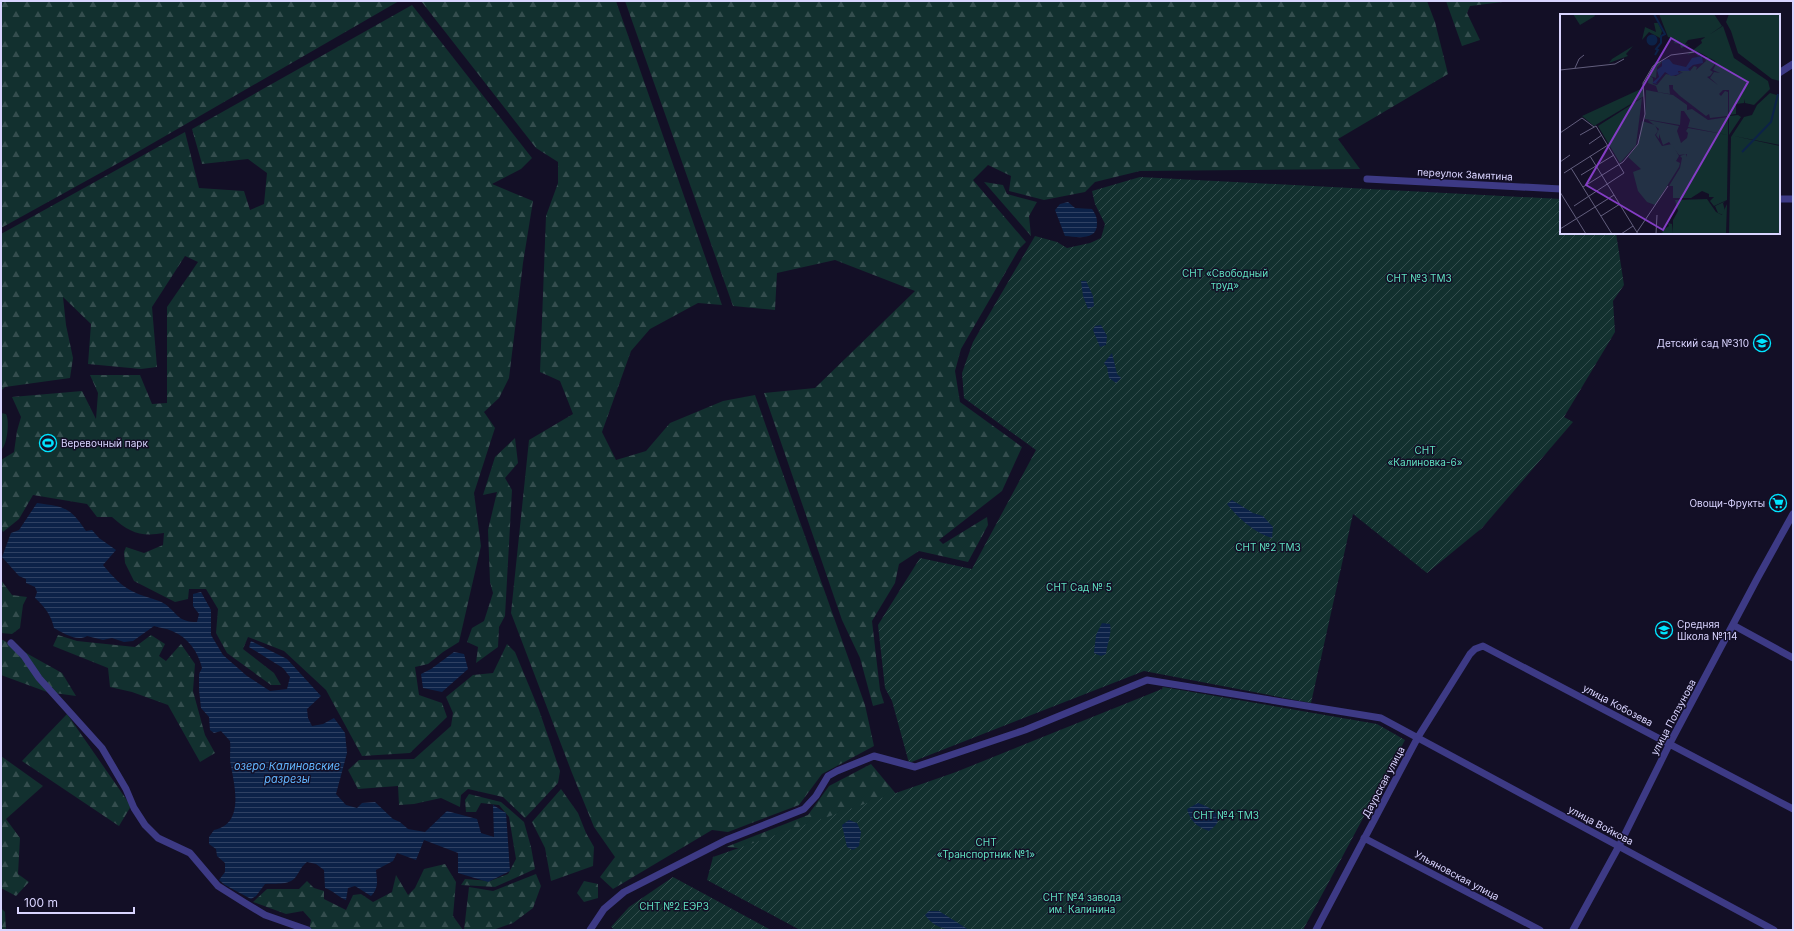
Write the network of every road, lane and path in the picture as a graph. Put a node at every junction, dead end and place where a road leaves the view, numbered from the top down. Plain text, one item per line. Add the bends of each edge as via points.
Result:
1 (1793, 64) edge
2 (1780, 71) edge
3 (1367, 179) dead end
4 (1560, 189) edge
5 (1780, 199) edge
6 (1793, 199) edge
7 (1793, 514) edge
8 (1786, 527) junction
9 (1793, 531) edge
10 (1733, 625) junction
11 (11, 643) dead end
12 (1475, 649) joint
13 (1793, 658) edge
14 (1418, 737) junction
15 (1670, 743) junction
16 (1793, 809) edge
17 (1364, 838) junction
18 (1619, 846) junction
19 (308, 930) edge
20 (590, 930) edge
21 (1316, 930) edge
22 (1540, 930) edge
23 (1573, 930) edge
24 (1774, 930) edge

1 - 2 street
3 - 4 street, переулок Замятина
5 - 6 street
7 - 8 street, улица Ползунова
8 - 9 street
8 - 10 street, улица Ползунова
10 - 13 street
10 - 15 street, улица Ползунова
11 - 19 street via 102,748 134,808 145,825 158,838 190,853 218,886 264,915
12 - 14 street, Даурская улица
12 - 15 street, улица Кобозева via 1483,646
14 - 17 street, Даурская улица
14 - 18 street, улица Войкова
14 - 20 street, улица Войкова via 1381,718 1147,680 1025,730 915,767 874,756 837,771 828,776 816,796 804,809 726,840 624,892 604,909
15 - 16 street, улица Кобозева
15 - 18 street, улица Ползунова
17 - 21 street, Даурская улица
17 - 22 street, Ульяновская улица
18 - 23 street, улица Ползунова
18 - 24 street, улица Войкова

